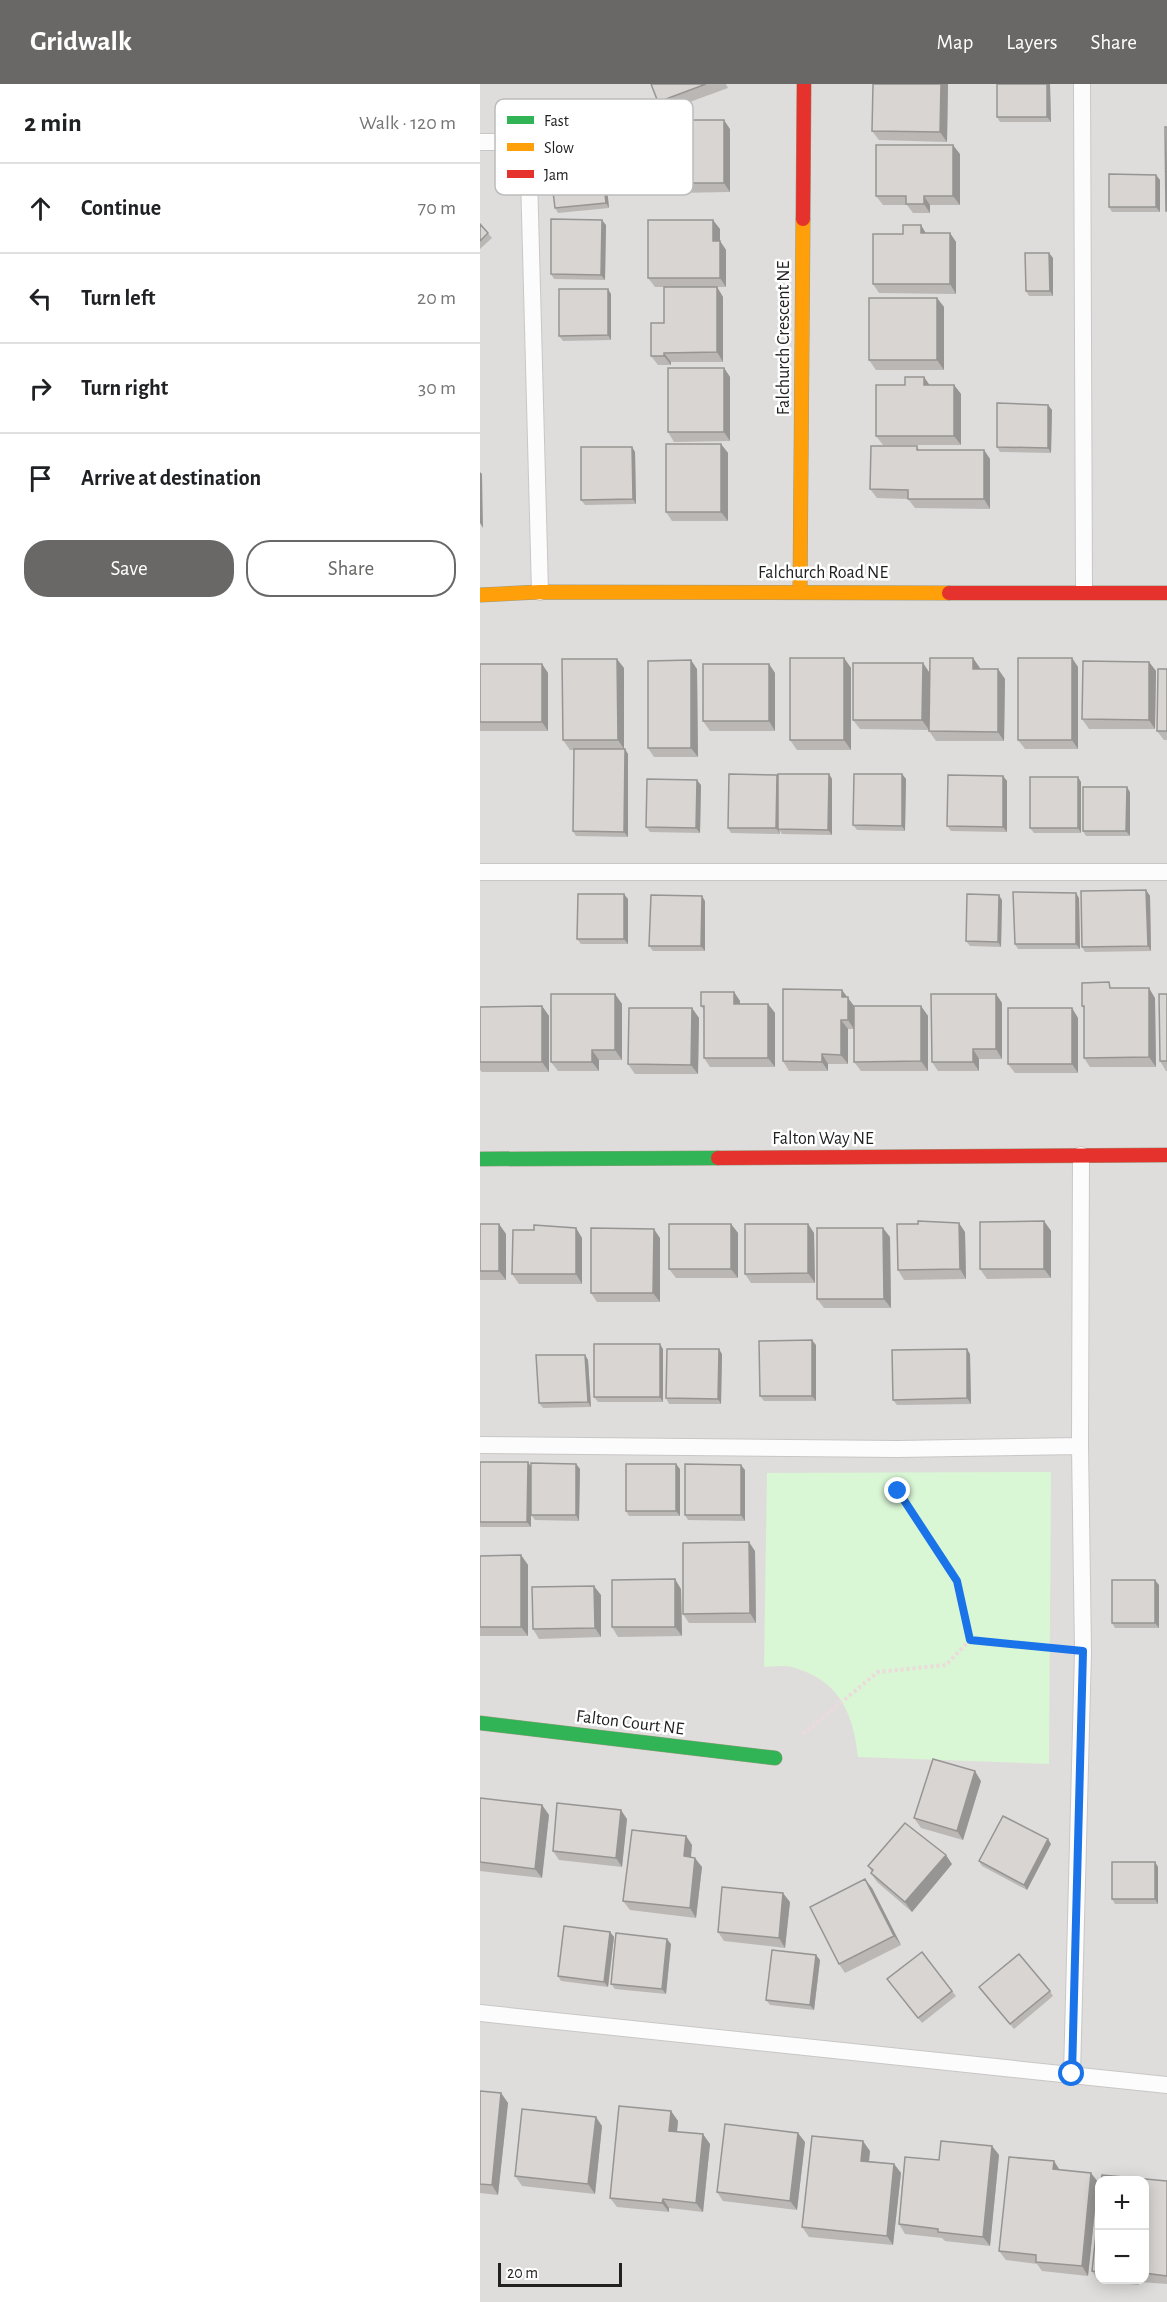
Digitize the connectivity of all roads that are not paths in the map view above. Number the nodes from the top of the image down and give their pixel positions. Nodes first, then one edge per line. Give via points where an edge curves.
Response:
1 (804, 84) edge
2 (1083, 84) edge
3 (530, 195) edge
4 (800, 591) junction
5 (1084, 591) junction
6 (540, 592) junction
7 (1167, 593) edge
8 (480, 595) edge
9 (480, 872) edge
10 (1167, 872) edge
11 (1081, 1155) junction
12 (1167, 1155) edge
13 (480, 1159) edge
14 (480, 1446) edge
15 (1080, 1446) junction
16 (480, 1724) edge
17 (776, 1758) road end
18 (480, 2013) edge
19 (1072, 2074) junction
20 (1167, 2085) edge

1 - 4 street, Falchurch Crescent NE
2 - 5 lane
3 - 6 lane
4 - 5 street, Falchurch Road NE
4 - 6 street, Falchurch Road NE
5 - 7 street, Falchurch Road NE
6 - 8 street, Falchurch Road NE
9 - 10 lane
11 - 12 street, Falton Way NE
11 - 13 street, Falton Way NE
11 - 15 lane
14 - 15 lane
15 - 19 lane via 1083,1651
16 - 17 street, Falton Court NE
18 - 19 lane
19 - 20 lane

